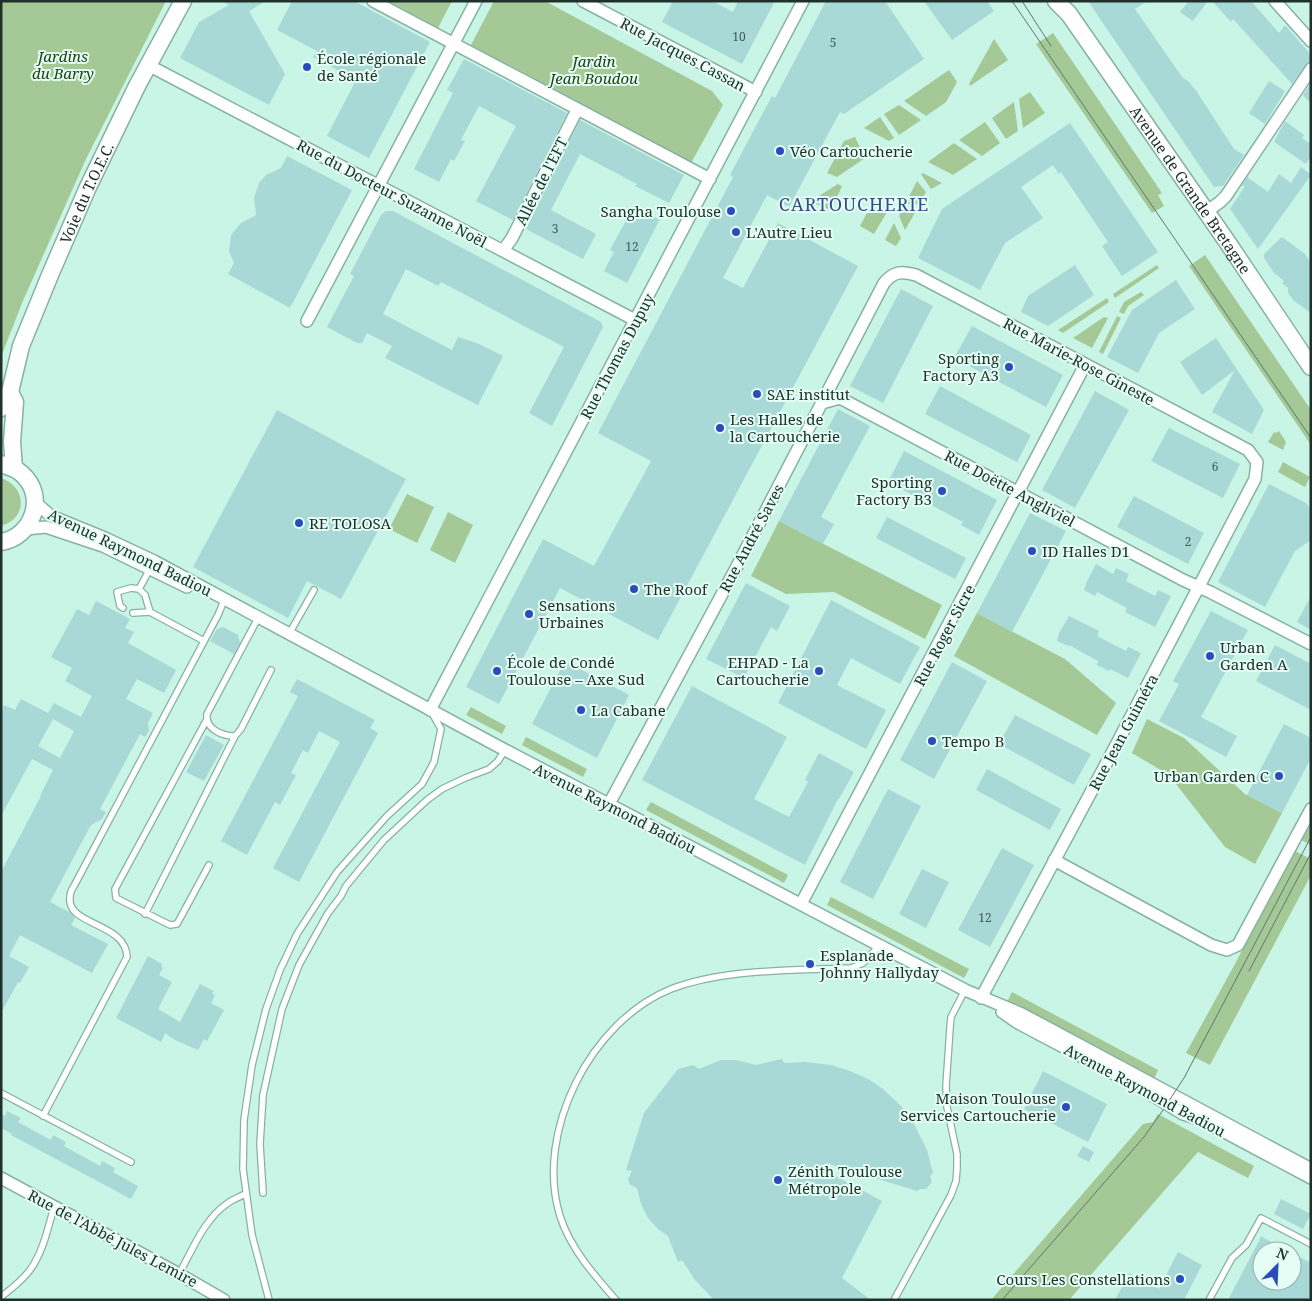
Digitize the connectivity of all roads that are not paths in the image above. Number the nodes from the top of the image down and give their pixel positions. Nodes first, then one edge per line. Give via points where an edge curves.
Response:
1 (183, 1) edge
2 (373, 1) edge
3 (476, 1) edge
4 (583, 1) edge
5 (803, 1) edge
6 (1056, 1) edge
7 (1275, 1) edge
8 (1066, 8) edge
9 (1311, 41) edge
10 (453, 45) junction
11 (148, 65) junction
12 (1311, 69) edge
13 (756, 92) junction
14 (577, 110) junction
15 (710, 179) junction
16 (378, 185) junction
17 (1206, 212) junction
18 (503, 251) junction
19 (895, 273) joint
20 (635, 320) junction
21 (307, 321) dead end
22 (1085, 365) junction
23 (1311, 367) edge
24 (10, 392) junction
25 (822, 403) junction
26 (1, 408) edge
27 (1257, 462) joint
28 (8, 466) edge
29 (1018, 492) junction
30 (36, 503) junction
31 (26, 529) junction
32 (1, 542) edge
33 (152, 564) junction
34 (1198, 586) junction
35 (139, 589) junction
36 (314, 590) dead end
37 (224, 602) junction
38 (123, 608) dead end
39 (150, 612) junction
40 (133, 613) dead end
41 (254, 616) junction
42 (289, 635) junction
43 (204, 641) junction
44 (1311, 644) edge
45 (270, 670) dead end
46 (430, 710) junction
47 (206, 721) junction
48 (235, 736) junction
49 (505, 750) junction
50 (609, 804) junction
51 (1311, 809) edge
52 (1054, 860) junction
53 (209, 864) dead end
54 (801, 904) junction
55 (145, 914) junction
56 (879, 946) junction
57 (965, 990) junction
58 (981, 998) junction
59 (1, 1093) edge
60 (43, 1116) junction
61 (131, 1162) dead end
62 (1311, 1169) edge
63 (1, 1178) edge
64 (1311, 1178) edge
65 (263, 1193) dead end
66 (245, 1194) junction
67 (54, 1207) junction
68 (1311, 1244) edge
69 (180, 1274) junction
70 (1, 1297) edge
71 (224, 1300) edge
72 (269, 1300) edge
73 (616, 1300) edge
74 (894, 1300) edge
75 (1209, 1300) edge

1 - 11 street, Voie du T.O.E.C.
2 - 10 street
3 - 10 street
4 - 13 street, Rue Jacques Cassan
5 - 13 street, Rue Thomas Dupuy
6 - 8 street, Avenue de Grande Bretagne
7 - 9 street
8 - 17 street, Avenue de Grande Bretagne
10 - 14 street
10 - 16 street
11 - 16 street, Rue du Docteur Suzanne Noël
11 - 24 street, Voie du T.O.E.C. via 88,187 50,275 22,346
12 - 17 street via 1226,196
13 - 15 street, Rue Thomas Dupuy
14 - 15 street
14 - 18 street, Allée de l'EFT
15 - 20 street, Rue Thomas Dupuy
16 - 18 street, Rue du Docteur Suzanne Noël
16 - 21 street
17 - 23 street, Avenue de Grande Bretagne
18 - 20 street, Rue du Docteur Suzanne Noël
19 - 22 street, Rue Marie-Rose Gineste via 916,275
19 - 25 street, Rue André Saves via 884,283
20 - 46 street, Rue Thomas Dupuy
22 - 27 street, Rue Marie-Rose Gineste via 1248,450
22 - 29 street, Rue Roger Sicre
24 - 26 street, Voie du T.O.E.C.
24 - 28 street, Voie du T.O.E.C. via 15,402
25 - 29 street, Rue Doëtte Angliviel via 840,398
25 - 50 street, Rue André Saves
27 - 34 street, Rue Jean Guiméra via 1255,479
28 - 30 street via 23,474 30,483
29 - 34 street, Rue Doëtte Angliviel
29 - 54 street, Rue Roger Sicre
30 - 31 street
30 - 33 street, Avenue Raymond Badiou via 51,516 105,538
31 - 32 street via 18,536
31 - 33 street, Avenue Raymond Badiou via 46,527
33 - 35 lane
33 - 37 street, Avenue Raymond Badiou
34 - 44 street, Rue Doëtte Angliviel
34 - 52 street, Rue Jean Guiméra
35 - 38 lane via 117,592
35 - 39 lane via 145,595
36 - 42 lane
37 - 41 street, Avenue Raymond Badiou
37 - 43 lane
39 - 40 lane
39 - 43 lane
41 - 42 street, Avenue Raymond Badiou
41 - 47 lane
42 - 46 street, Avenue Raymond Badiou
43 - 60 lane via 74,886 70,906 78,915 118,936 124,942 127,957
45 - 48 lane
46 - 49 street, Avenue Raymond Badiou
46 - 66 lane via 441,729 434,762 422,784 380,822 337,872 297,934 280,970 252,1065 244,1120
47 - 48 lane via 210,727 227,736
47 - 55 lane via 115,889 116,898
48 - 55 lane
49 - 50 street, Avenue Raymond Badiou
49 - 65 lane via 489,769 442,789 427,800 384,840 346,886 298,965 282,1008 263,1095 260,1144
50 - 54 street, Avenue Raymond Badiou
51 - 52 street via 1238,945 1228,950 1210,945
52 - 58 street, Rue Jean Guiméra
53 - 55 lane via 177,924 170,925
54 - 56 street, Avenue Raymond Badiou
56 - 57 street, Avenue Raymond Badiou
56 - 73 lane via 863,963 851,968 733,974 671,989 620,1022 593,1053 578,1079 562,1119 556,1144 554,1178 563,1225 574,1246
57 - 58 street, Avenue Raymond Badiou
57 - 74 lane via 951,1017 946,1086 957,1154 956,1181
58 - 62 street, Avenue Raymond Badiou via 1022,1014
58 - 64 street, Avenue Raymond Badiou via 1018,1023 1183,1114 1202,1120
59 - 60 lane
60 - 61 lane
63 - 67 street, Rue de l'Abbé Jules Lemire
66 - 69 lane via 216,1212
66 - 72 lane
67 - 69 street, Rue de l'Abbé Jules Lemire
67 - 70 lane via 31,1269
68 - 75 lane via 1261,1218 1246,1245 1232,1258
69 - 71 street, Rue de l'Abbé Jules Lemire

